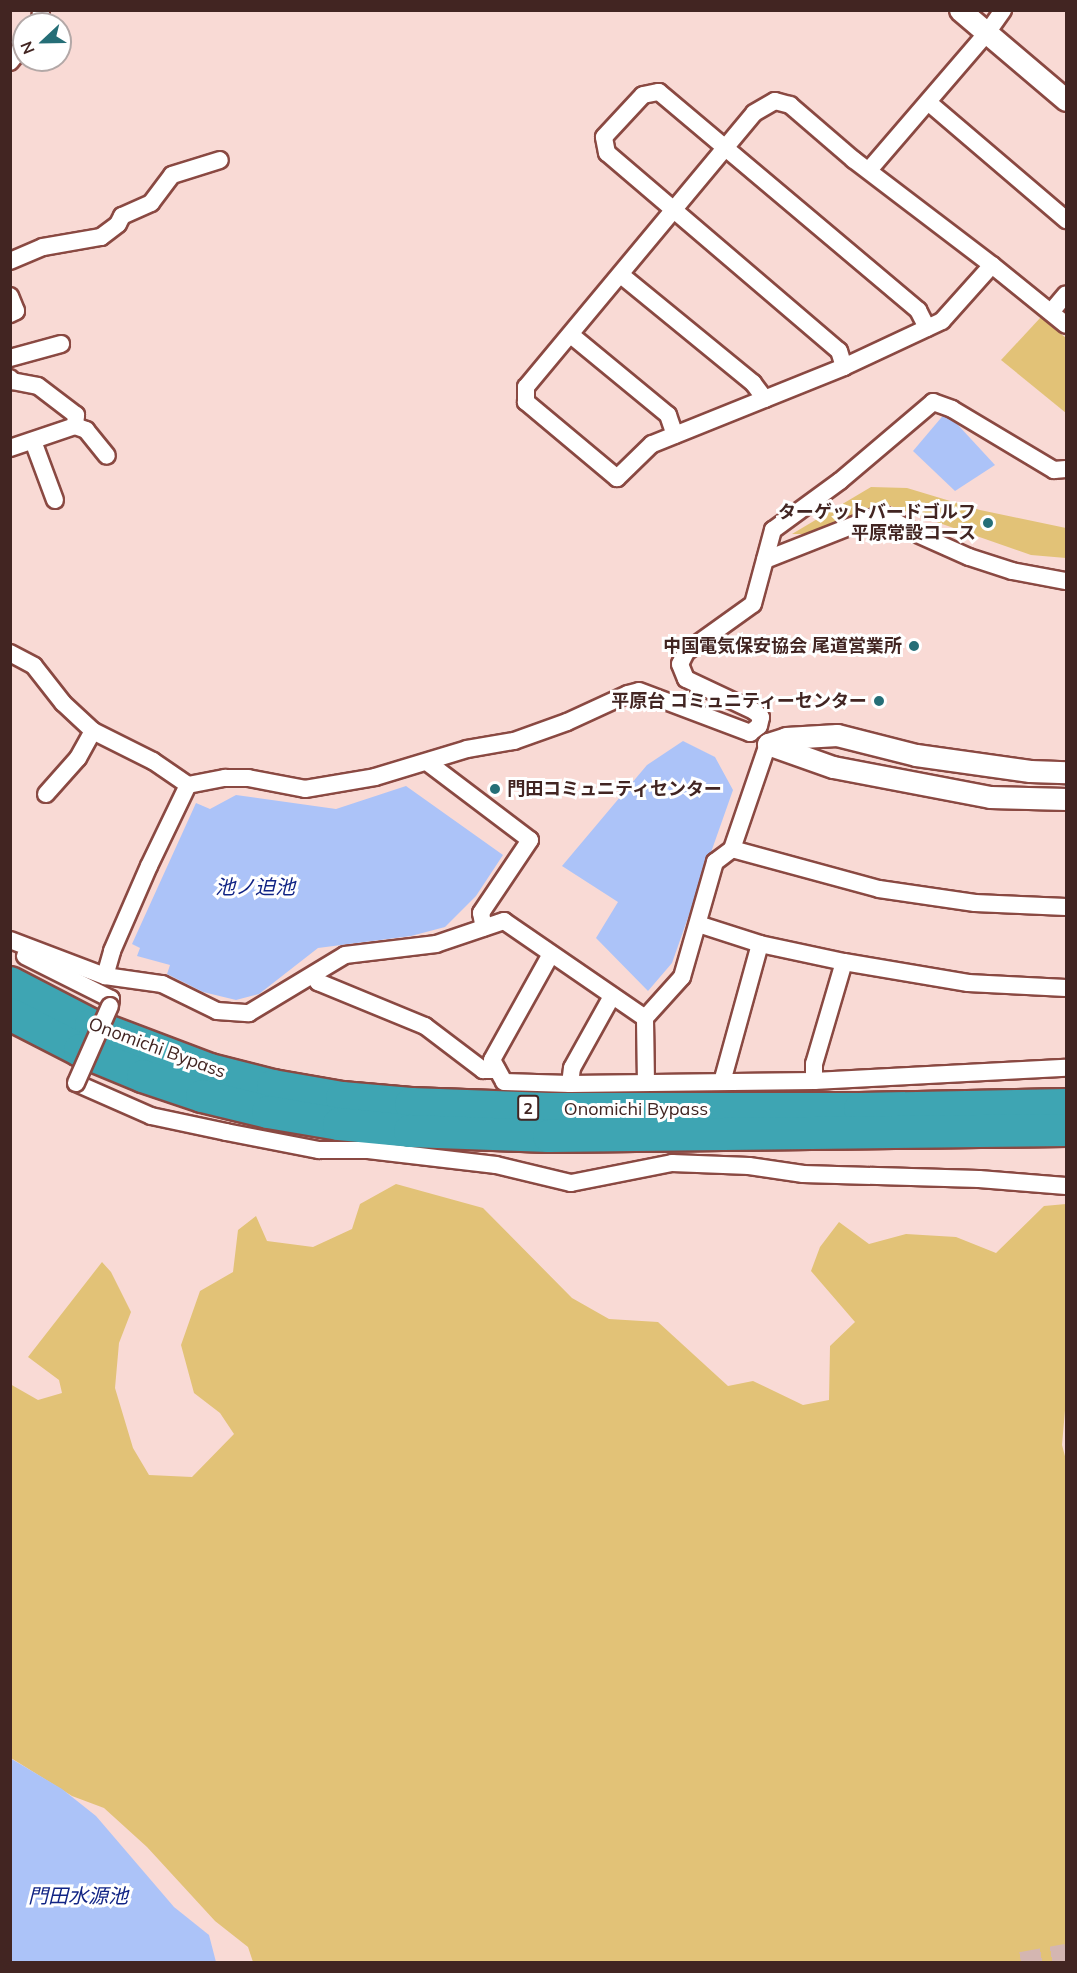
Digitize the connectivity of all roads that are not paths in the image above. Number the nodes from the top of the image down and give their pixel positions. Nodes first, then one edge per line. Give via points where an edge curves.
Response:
1 (960, 10) edge
2 (1003, 10) edge
3 (987, 33) junction
4 (1066, 100) edge
5 (928, 102) junction
6 (726, 147) junction
7 (220, 160) dead end
8 (869, 170) junction
9 (674, 210) junction
10 (1066, 220) edge
11 (10, 261) edge
12 (992, 265) junction
13 (621, 274) junction
14 (1066, 294) edge
15 (10, 296) edge
16 (1051, 312) junction
17 (10, 314) edge
18 (1066, 325) edge
19 (927, 328) junction
20 (571, 335) junction
21 (62, 344) dead end
22 (10, 358) edge
23 (844, 367) junction
24 (10, 378) edge
25 (765, 399) junction
26 (75, 426) junction
27 (675, 435) junction
28 (33, 441) junction
29 (10, 448) edge
30 (107, 456) dead end
31 (1066, 469) edge
32 (55, 500) dead end
33 (765, 560) junction
34 (1066, 581) edge
35 (10, 653) edge
36 (93, 731) junction
37 (837, 735) junction
38 (768, 744) junction
39 (427, 762) junction
40 (833, 767) junction
41 (1066, 772) edge
42 (188, 785) junction
43 (46, 794) dead end
44 (1066, 799) edge
45 (732, 849) junction
46 (1066, 907) edge
47 (698, 924) junction
48 (484, 928) junction
49 (10, 940) edge
50 (760, 944) junction
51 (10, 949) edge
52 (551, 954) junction
53 (844, 962) junction
54 (313, 975) junction
55 (105, 976) junction
56 (10, 984) edge
57 (1066, 988) edge
58 (612, 996) junction
59 (10, 1014) edge
60 (645, 1017) junction
61 (1066, 1068) edge
62 (497, 1070) junction
63 (814, 1081) junction
64 (722, 1082) junction
65 (646, 1083) junction
66 (570, 1084) junction
67 (1066, 1088) edge
68 (1066, 1105) edge
69 (764, 1110) junction
70 (1066, 1130) edge
71 (966, 1131) junction
72 (1066, 1139) edge
73 (1066, 1186) edge

1 - 3 street
2 - 3 street
3 - 4 street
3 - 5 street
5 - 8 street
5 - 10 street
6 - 8 street via 754,113 775,101 790,105
6 - 9 street
6 - 9 street via 659,92 643,95 604,137 607,153
6 - 19 street via 918,310
7 - 11 street via 172,175 151,203 122,216 101,237 43,248
8 - 12 street
9 - 13 street
9 - 23 street via 839,351
12 - 16 street
12 - 19 street via 942,321
13 - 20 street
13 - 25 street via 753,383
14 - 16 street
15 - 17 street via 16,311
16 - 18 street
19 - 23 street
20 - 27 street via 668,415
20 - 27 street via 526,387 526,402 617,478 652,444
21 - 22 street
23 - 25 street
24 - 26 street via 38,386 75,415
25 - 27 street
26 - 28 street
26 - 30 street via 86,430
28 - 29 street
28 - 32 street
31 - 33 street via 1054,470 952,409 933,402 840,481 773,530
33 - 34 street via 882,514 969,558
33 - 39 street via 753,604 686,652 680,664 686,679 761,717 759,726 750,733 639,691 514,741 467,749
35 - 36 street via 34,666
36 - 42 street via 153,760
36 - 43 street via 78,758
37 - 38 street via 786,738
37 - 40 street
37 - 41 street via 916,755 1030,771
38 - 40 street
38 - 45 street
39 - 42 street via 375,777 305,789 248,778
39 - 48 street via 530,840 481,913
40 - 44 street via 990,797
42 - 55 street via 126,919
45 - 46 street via 879,889 975,903
45 - 47 street via 715,862
47 - 50 street
47 - 60 street via 682,977
48 - 52 street via 504,921
48 - 54 street via 436,944 345,955
49 - 55 street
50 - 53 street
50 - 64 street
51 - 73 street, bridge via 111,999 76,1083 151,1116 319,1150 368,1150 496,1165 571,1184 672,1163 749,1166 803,1174 979,1179
52 - 58 street
52 - 62 street via 492,1060
53 - 57 street via 968,983
53 - 63 street via 814,1065
54 - 55 street via 249,1013 217,1011 162,984
54 - 62 street via 318,982 425,1026 483,1070
56 - 69 highway, Onomichi Bypass / 2 via 91,1026 188,1063 273,1086 342,1098 538,1109
58 - 60 street
58 - 66 street via 572,1068
59 - 71 highway, Onomichi Bypass / 2 via 80,1050 192,1092 268,1112 339,1124 549,1136
60 - 65 street
61 - 63 street
62 - 66 street via 504,1082
63 - 64 street
64 - 65 street
65 - 66 street
67 - 69 highway
68 - 69 highway, Onomichi Bypass / 2
70 - 71 highway, Onomichi Bypass / 2
71 - 72 highway

